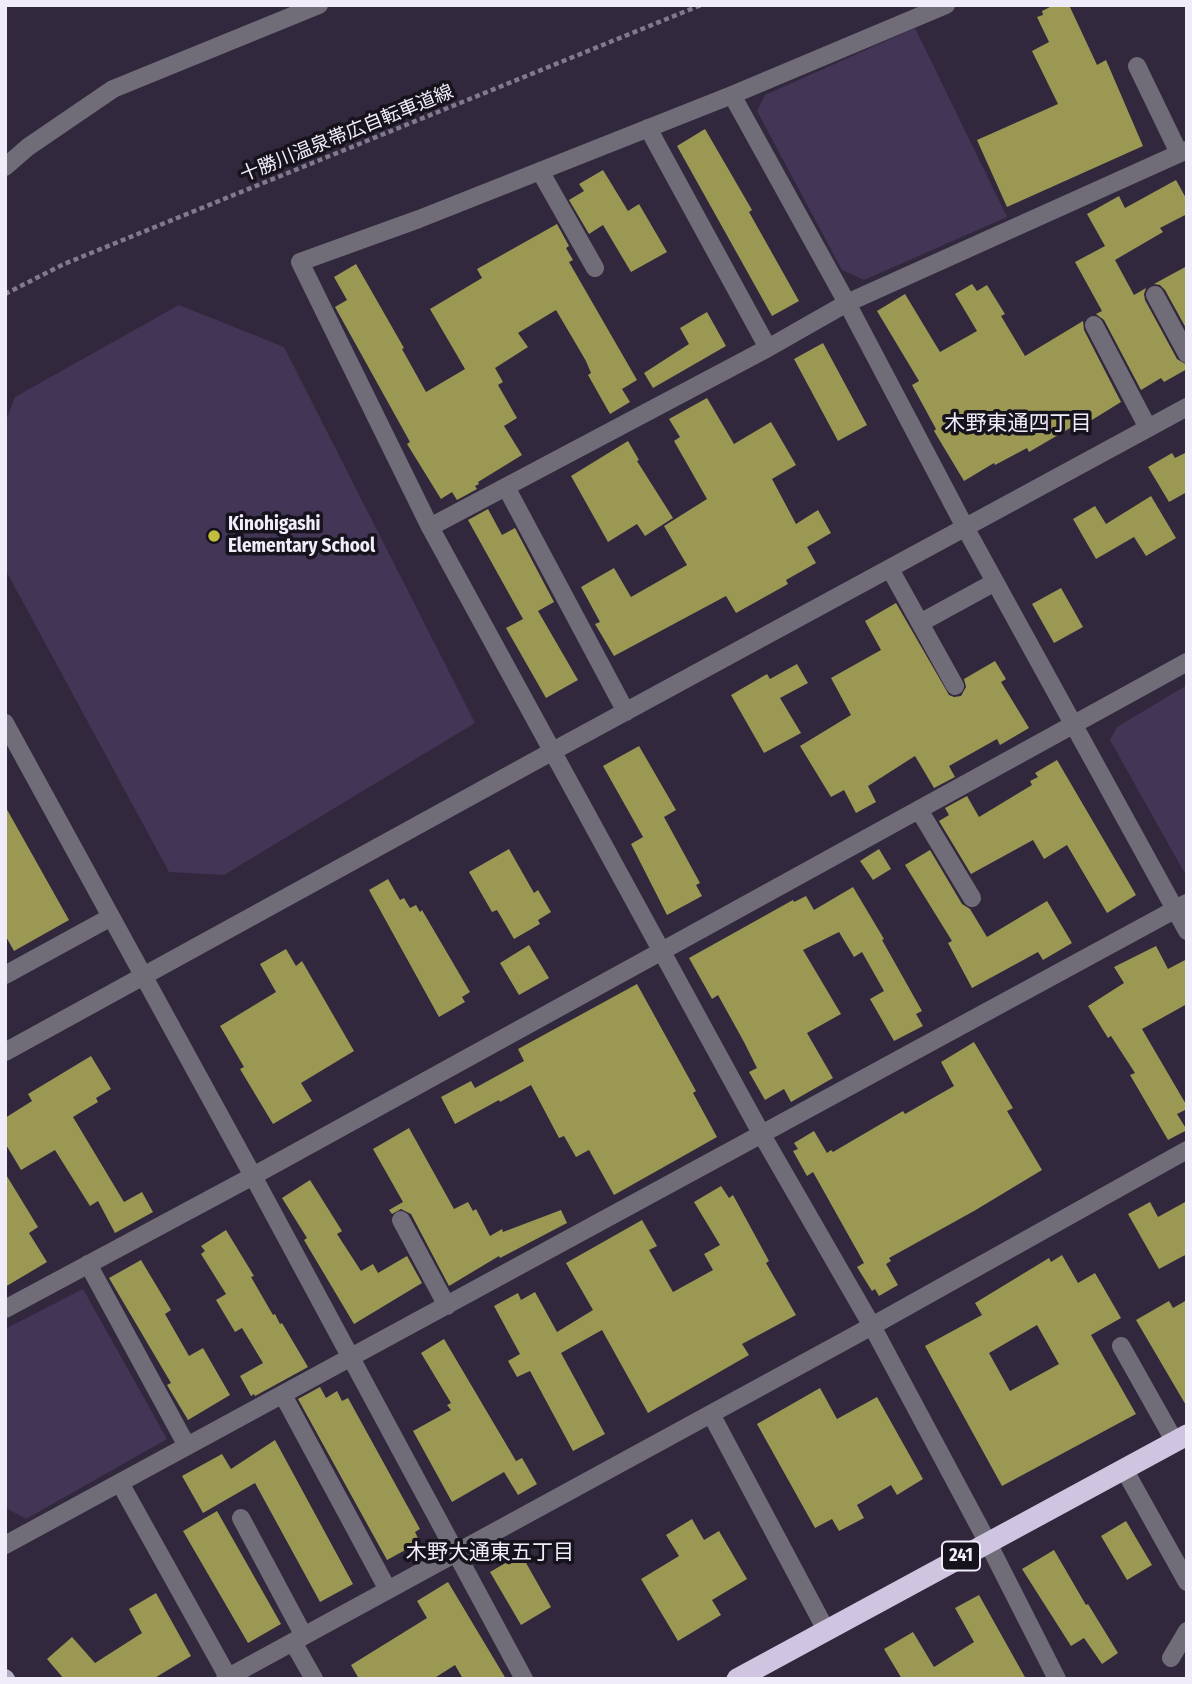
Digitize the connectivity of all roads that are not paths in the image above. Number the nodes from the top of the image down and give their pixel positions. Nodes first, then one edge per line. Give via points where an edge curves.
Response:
1 (319, 5) edge
2 (946, 5) edge
3 (1137, 66) dead end
4 (732, 95) junction
5 (648, 128) junction
6 (28, 147) junction
7 (1183, 152) edge
8 (5, 162) edge
9 (5, 167) edge
10 (540, 171) junction
11 (595, 268) dead end
12 (1155, 295) dead end
13 (847, 303) junction
14 (1094, 325) dead end
15 (768, 348) junction
16 (1187, 354) edge
17 (1187, 407) edge
18 (1148, 428) junction
19 (506, 487) junction
20 (430, 527) junction
21 (965, 529) junction
22 (890, 569) junction
23 (995, 582) junction
24 (920, 623) junction
25 (1187, 662) edge
26 (955, 686) dead end
27 (626, 712) junction
28 (5, 723) edge
29 (1075, 725) junction
30 (553, 751) junction
31 (919, 810) junction
32 (972, 898) dead end
33 (1181, 906) edge
34 (111, 917) junction
35 (1187, 931) edge
36 (662, 950) junction
37 (5, 975) edge
38 (143, 976) junction
39 (5, 1052) edge
40 (762, 1135) junction
41 (1187, 1150) edge
42 (253, 1175) junction
43 (401, 1220) dead end
44 (88, 1264) junction
45 (447, 1306) junction
46 (5, 1309) edge
47 (872, 1326) junction
48 (1121, 1346) dead end
49 (352, 1357) junction
50 (283, 1395) junction
51 (711, 1414) junction
52 (1181, 1438) edge
53 (187, 1446) junction
54 (1124, 1469) junction
55 (120, 1483) junction
56 (241, 1518) dead end
57 (987, 1541) junction
58 (6, 1543) edge
59 (456, 1552) junction
60 (1187, 1581) edge
61 (388, 1590) junction
62 (826, 1630) junction
63 (1187, 1631) edge
64 (298, 1639) junction
65 (1171, 1658) dead end
66 (227, 1678) edge
67 (314, 1679) edge
68 (524, 1679) edge
69 (737, 1679) edge
70 (1057, 1679) edge

1 - 6 street via 113,89
2 - 4 street
3 - 7 street
4 - 5 street
4 - 13 street
5 - 10 street
5 - 15 street
6 - 8 street
6 - 9 street
7 - 13 street
10 - 11 street
10 - 20 street via 300,262
12 - 16 street
13 - 15 street
13 - 21 street
14 - 18 street
15 - 19 street
17 - 18 street
18 - 21 street
19 - 20 street
19 - 27 street
20 - 30 street
21 - 22 street
21 - 23 street
22 - 24 street
22 - 27 street
23 - 24 street
23 - 29 street
24 - 26 street
25 - 29 street
27 - 30 street
28 - 34 street
29 - 31 street
29 - 33 street
30 - 36 street
30 - 38 street
31 - 32 street
31 - 36 street
33 - 35 street
33 - 40 street
34 - 37 street
34 - 38 street
36 - 40 street
36 - 42 street
38 - 39 street
38 - 42 street
40 - 45 street
40 - 47 street
41 - 47 street
42 - 44 street
42 - 49 street
43 - 45 street
44 - 46 street
44 - 53 street
45 - 49 street
47 - 51 street
47 - 57 street
48 - 52 street
49 - 50 street
49 - 59 street
50 - 53 street
50 - 61 street
51 - 59 street
51 - 62 street
52 - 54 highway, 241
53 - 55 street
54 - 57 highway, 241
54 - 60 street
55 - 58 street
55 - 66 street
56 - 64 street
57 - 62 highway, 241
57 - 70 street
59 - 61 street
59 - 68 street
61 - 64 street
62 - 69 highway, 241
63 - 65 street
64 - 66 street
64 - 67 street

